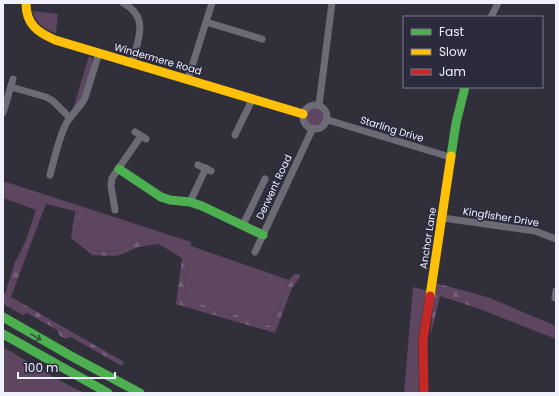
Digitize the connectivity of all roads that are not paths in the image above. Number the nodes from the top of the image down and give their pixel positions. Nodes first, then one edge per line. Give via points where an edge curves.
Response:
1 (26, 3) edge
2 (123, 3) edge
3 (212, 3) edge
4 (332, 3) edge
5 (498, 3) edge
6 (492, 16) edge
7 (206, 22) junction
8 (262, 39) dead end
9 (99, 53) junction
10 (132, 63) junction
11 (13, 79) dead end
12 (188, 79) junction
13 (11, 87) junction
14 (465, 88) edge
15 (253, 98) junction
16 (319, 105) junction
17 (3, 113) edge
18 (303, 114) junction
19 (70, 118) junction
20 (328, 120) junction
21 (312, 130) junction
22 (235, 135) dead end
23 (141, 136) dead end
24 (450, 158) junction
25 (198, 165) dead end
26 (119, 169) junction
27 (50, 175) dead end
28 (265, 179) dead end
29 (190, 202) junction
30 (116, 210) dead end
31 (443, 218) junction
32 (243, 225) junction
33 (263, 235) junction
34 (556, 239) edge
35 (255, 252) dead end
36 (3, 317) edge
37 (3, 334) edge
38 (108, 393) edge
39 (140, 393) edge
40 (424, 393) edge

1 - 9 main road, Windermere Road via 27,16 34,28 56,40
2 - 10 street via 136,14 141,27
3 - 7 street
4 - 16 street
5 - 6 street
7 - 8 street
7 - 12 street
9 - 10 main road, Windermere Road
9 - 19 street via 83,103
10 - 12 main road, Windermere Road
11 - 13 street
12 - 15 main road, Windermere Road
13 - 17 street
13 - 19 street via 50,99
14 - 24 main road, Anchor Lane
15 - 18 main road, Windermere Road
15 - 22 street
16 - 18 street via 308,107
16 - 20 street via 325,110
18 - 21 street via 303,122
19 - 27 street via 49,164
20 - 21 street via 323,127
20 - 24 street, Starling Drive
21 - 33 street, Derwent Road
23 - 26 street
24 - 31 main road, Anchor Lane
25 - 29 street via 208,170
26 - 29 main road via 161,197
26 - 30 street via 111,182 111,201
28 - 32 street via 255,207
29 - 32 main road
31 - 34 street, Kingfisher Drive via 535,231
31 - 40 main road, Anchor Lane via 424,329
32 - 33 main road
33 - 35 street, Derwent Road
36 -> 39 main road
37 - 38 main road

